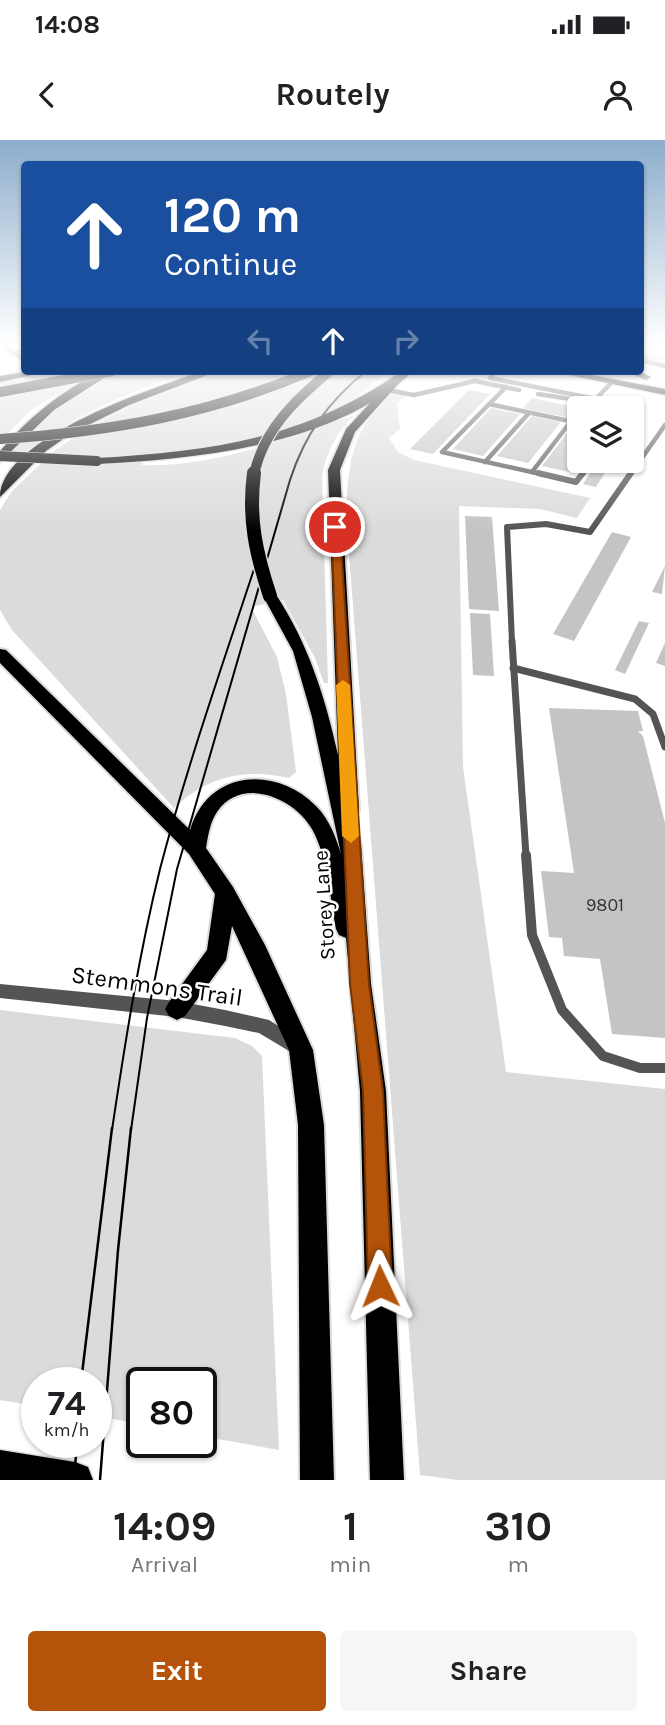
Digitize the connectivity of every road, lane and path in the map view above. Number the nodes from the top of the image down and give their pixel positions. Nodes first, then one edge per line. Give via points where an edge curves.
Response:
1 (50, 407) edge
2 (121, 407) edge
3 (217, 407) edge
4 (292, 407) edge
5 (356, 407) edge
6 (371, 407) edge
7 (487, 407) edge
8 (502, 407) edge
9 (529, 412) junction
10 (567, 420) edge
11 (665, 425) edge
12 (567, 426) edge
13 (0, 439) edge
14 (0, 457) edge
15 (485, 462) junction
16 (532, 472) junction
17 (583, 473) edge
18 (0, 493) edge
19 (0, 654) edge
20 (513, 668) junction
21 (665, 747) edge
22 (351, 846) junction
23 (196, 849) junction
24 (226, 893) junction
25 (360, 984) junction
26 (0, 991) edge
27 (177, 1009) junction
28 (301, 1050) junction
29 (665, 1068) edge
30 (0, 1468) edge
31 (75, 1480) edge
32 (317, 1480) edge
33 (387, 1480) edge

1 - 14 highway
2 - 18 highway via 44,445
3 - 13 main road, bridge via 177,418 62,436
4 - 22 highway, Storey Lane, bridge via 272,430 257,461 249,530 270,596 300,651 321,717
5 - 14 main road, bridge via 301,431 232,448 162,458
6 - 22 highway via 350,430 337,453 334,470
7 - 15 lane via 442,452
8 - 9 lane
9 - 10 lane
9 - 15 lane
11 - 20 lane via 590,533 547,524 507,527
12 - 16 lane
15 - 16 lane
16 - 17 lane via 576,482
19 - 23 highway
20 - 21 lane via 642,701 655,714
20 - 29 lane via 533,935 562,1010 603,1056 640,1068
22 - 25 highway, Storey Lane
23 - 24 highway
23 - 25 highway via 207,811 221,795 236,789 288,793 309,808 326,842
24 - 27 highway via 218,953
24 - 28 highway
25 - 33 highway, Storey Lane via 373,1091
26 - 27 street, Stemmons Trail
27 - 28 street, Stemmons Trail via 263,1026
28 - 32 highway via 311,1125
30 - 31 highway

